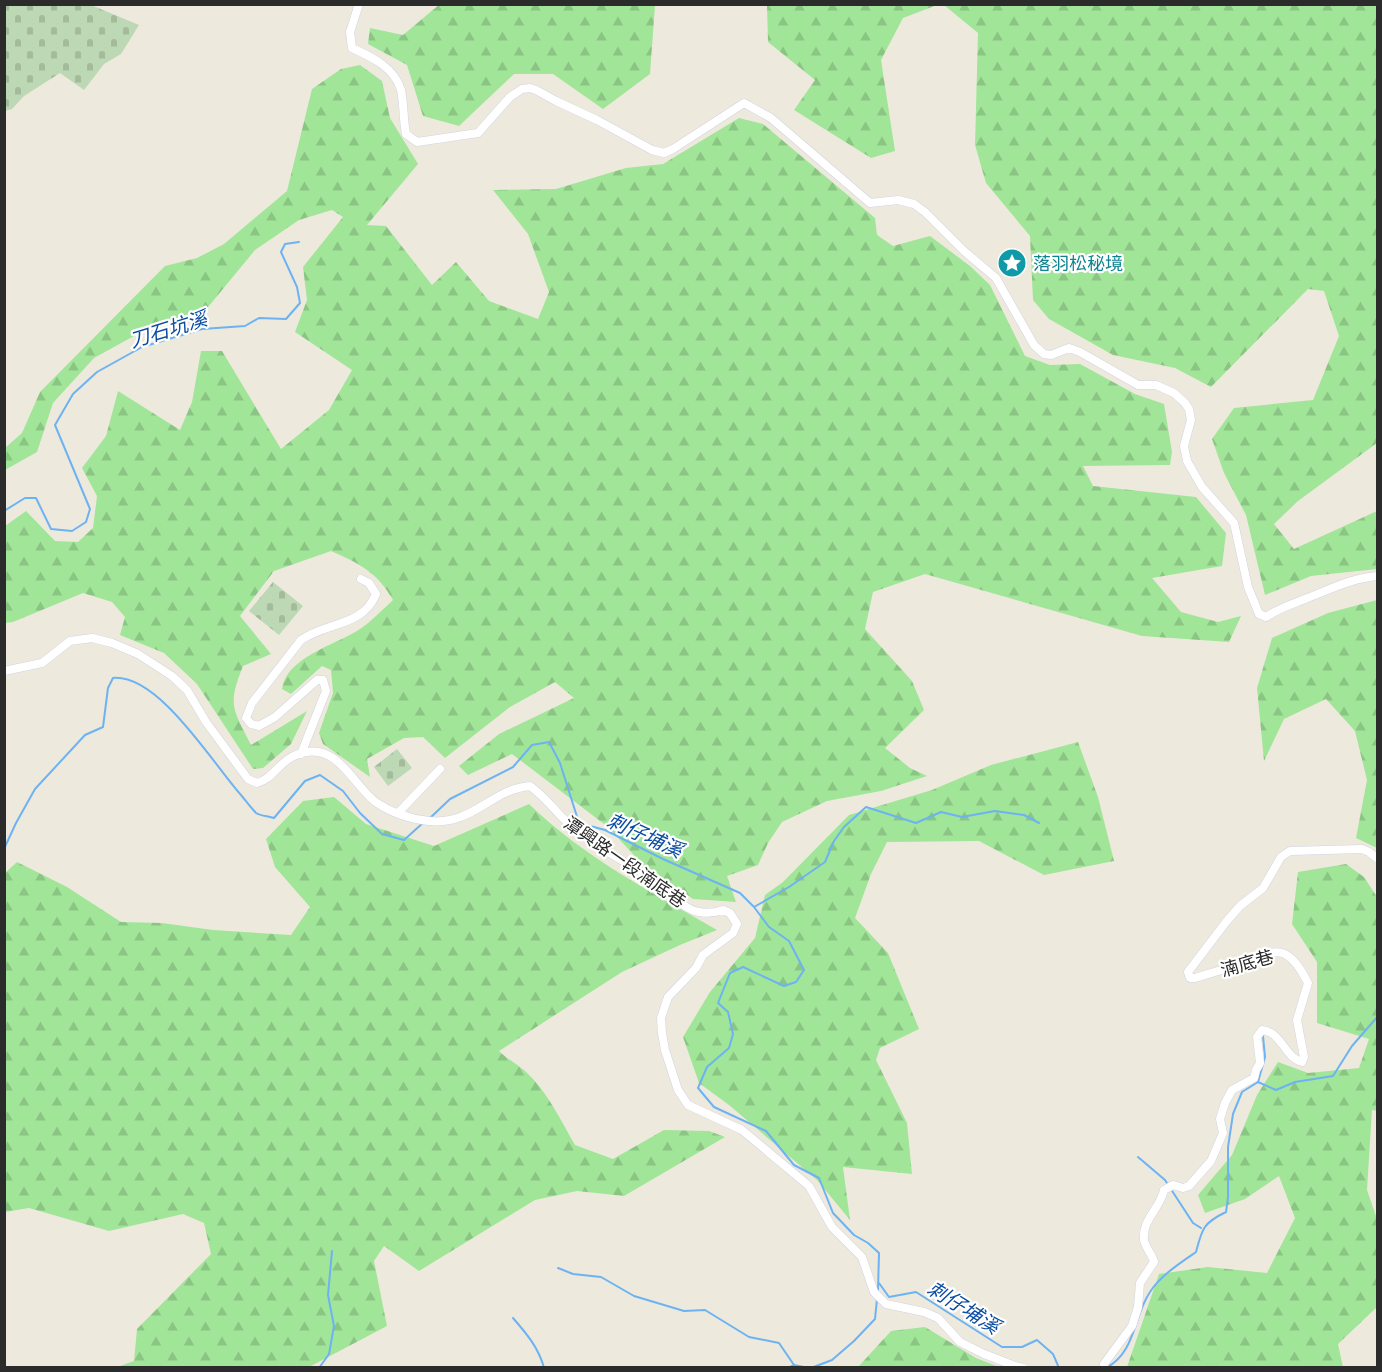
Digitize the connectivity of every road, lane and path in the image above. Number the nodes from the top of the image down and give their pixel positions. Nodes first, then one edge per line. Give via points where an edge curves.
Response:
1 (359, 4) edge
2 (1377, 576) edge
3 (361, 579) dead end
4 (4, 671) edge
5 (301, 754) junction
6 (440, 769) dead end
7 (398, 813) junction
8 (1377, 859) edge
9 (1023, 1368) edge
10 (1104, 1368) edge

1 - 2 street via 350,32 352,48 392,72 401,91 406,134 417,142 478,133 510,97 530,88 664,153 744,104 758,110 870,202 906,201 925,212 996,278 1034,345 1044,354 1069,348 1138,386 1156,385 1185,403 1191,420 1184,446 1187,461 1202,487 1234,523 1258,614 1266,617 1280,607 1336,585
3 - 5 street via 376,594 366,610 301,640 252,703 246,718 250,724 259,726 317,680 323,680 326,691
4 - 5 street via 42,663 70,641 92,638 111,643 138,654 187,690 248,779 264,781 278,765
5 - 7 street, 潭興路一段湳底巷 via 308,752 333,759 348,770 363,791
6 - 7 street
7 - 9 street, 潭興路一段湳底巷 via 448,821 465,817 517,787 530,786 576,830 659,884 687,908 730,913 737,924 733,933 703,955 668,998 661,1018 665,1050 678,1090 688,1105 742,1130 809,1186 832,1227 862,1257 874,1292 886,1304 938,1318 960,1342
8 - 10 street, 湳底巷 via 1362,849 1290,851 1281,857 1263,888 1240,906 1188,972 1190,978 1195,978 1274,951 1292,957 1308,983 1297,1020 1304,1058 1302,1062 1295,1060 1270,1031 1262,1030 1257,1037 1260,1063 1254,1078 1232,1090 1225,1103 1220,1119 1223,1133 1211,1161 1190,1186 1167,1188 1146,1221 1144,1241 1154,1262 1140,1283 1132,1326

